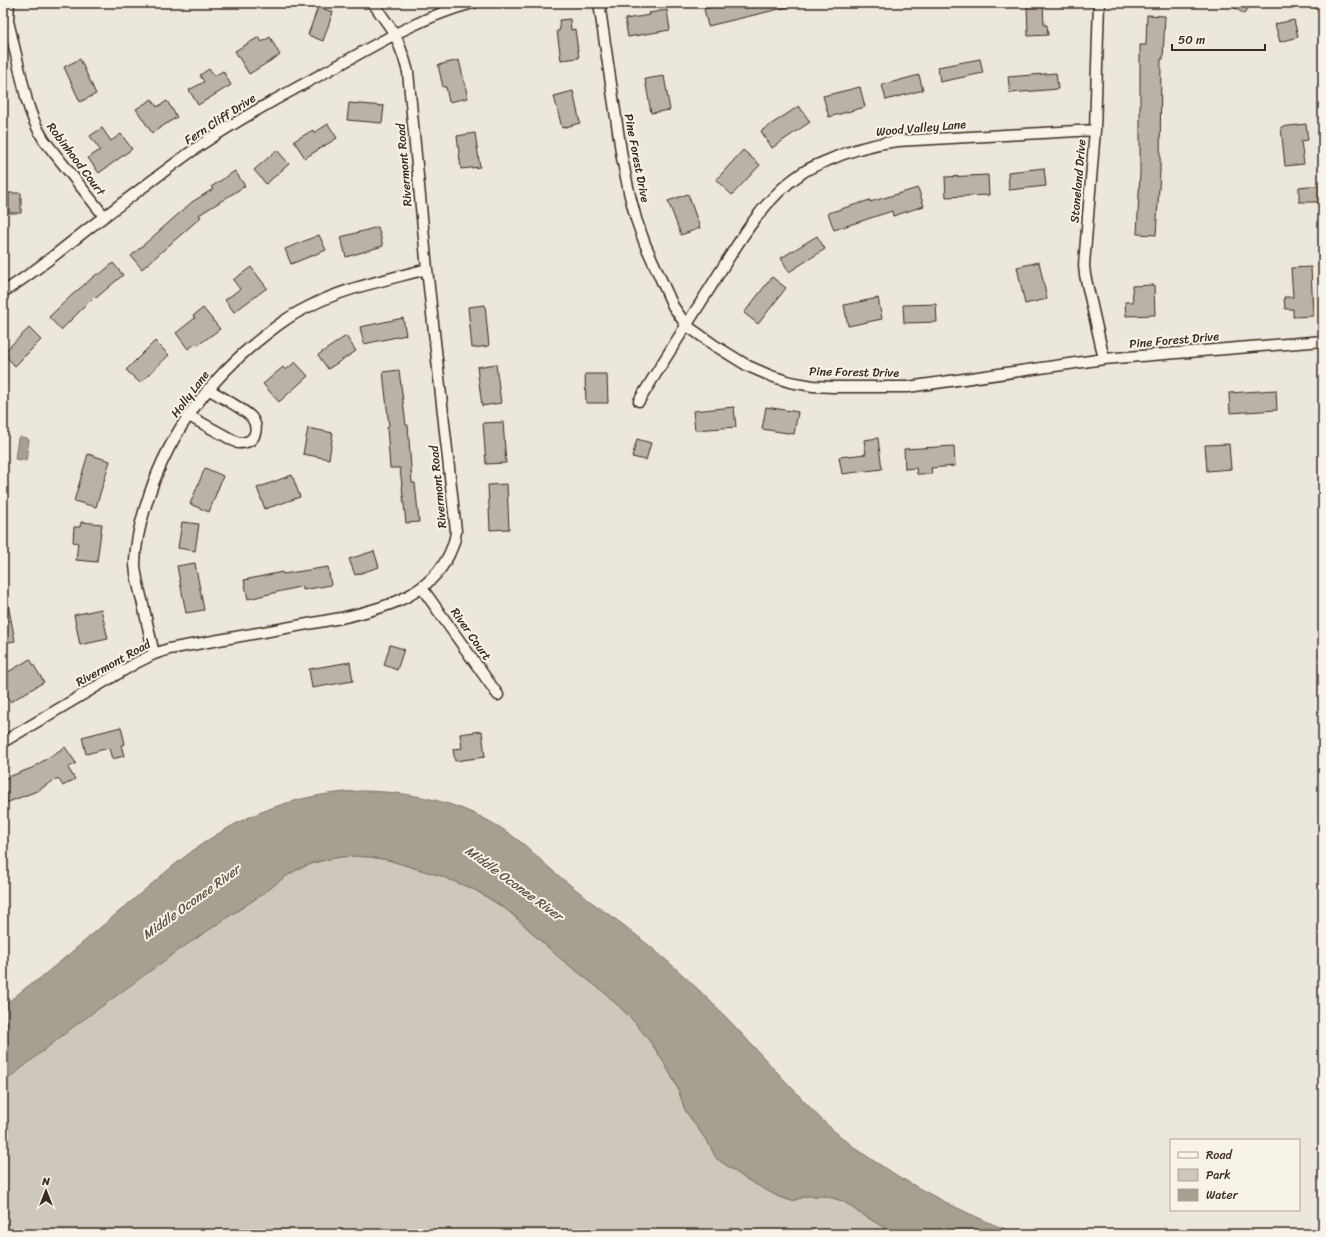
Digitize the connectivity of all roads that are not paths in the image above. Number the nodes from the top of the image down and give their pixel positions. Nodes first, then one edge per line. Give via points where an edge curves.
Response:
1 (9, 3) edge
2 (374, 3) edge
3 (473, 3) edge
4 (599, 3) edge
5 (1099, 3) edge
6 (1318, 3) edge
7 (1323, 8) edge
8 (3, 10) edge
9 (8, 21) junction
10 (395, 34) junction
11 (1096, 130) junction
12 (104, 216) junction
13 (426, 268) junction
14 (3, 292) edge
15 (686, 325) junction
16 (1323, 341) edge
17 (1104, 359) junction
18 (208, 389) junction
19 (639, 401) dead end
20 (189, 416) junction
21 (422, 588) junction
22 (154, 654) junction
23 (498, 695) dead end
24 (3, 742) edge

1 - 9 street, Robinhood Court
2 - 10 street, Rivermont Road
3 - 10 street, Fern Cliff Drive via 452,8
4 - 15 street, Pine Forest Drive via 622,158 634,212 666,292
5 - 11 street, Stoneland Drive
6 - 7 street
8 - 9 street, Robinhood Court
9 - 12 street, Robinhood Court via 30,114 36,127
10 - 12 street, Fern Cliff Drive via 236,123 201,145
10 - 13 street, Rivermont Road via 408,72
11 - 15 street, Wood Valley Lane via 890,142 857,149 818,165 790,182 746,230
11 - 17 street, Stoneland Drive via 1084,265
12 - 14 street, Fern Cliff Drive via 31,274
13 - 18 street, Holly Lane via 345,291 306,308 268,333
13 - 21 street, Rivermont Road via 456,531 455,542 449,556
15 - 17 street, Pine Forest Drive via 748,366 790,382 813,386 908,386
15 - 19 street, Wood Valley Lane
16 - 17 street, Pine Forest Drive
18 - 20 street, Holly Lane
18 - 20 street via 250,416 256,425 254,437 245,443 238,443
20 - 22 street, Holly Lane via 170,446 153,484 138,534 135,565
21 - 22 street, Rivermont Road via 389,605 368,612 169,649
21 - 23 street, River Court
22 - 24 street, Rivermont Road

